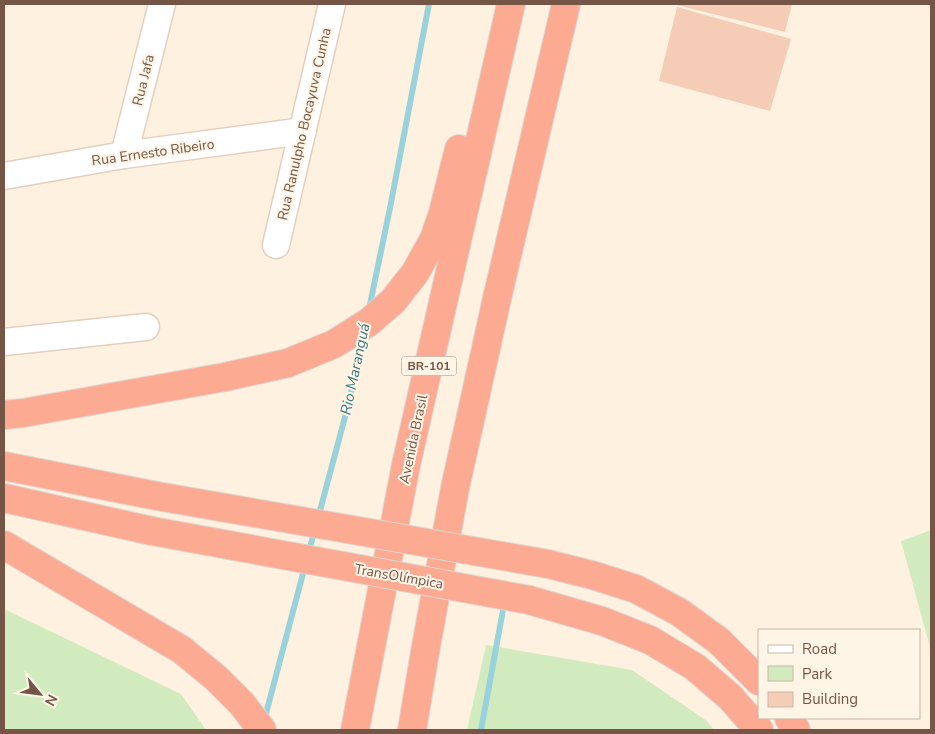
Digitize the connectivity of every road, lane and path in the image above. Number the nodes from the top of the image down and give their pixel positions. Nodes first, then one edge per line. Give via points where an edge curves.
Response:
1 (162, 4) edge
2 (332, 4) edge
3 (494, 4) edge
4 (511, 4) edge
5 (566, 4) edge
6 (303, 131) junction
7 (124, 155) junction
8 (4, 176) edge
9 (276, 245) dead end
10 (146, 327) dead end
11 (4, 342) edge
12 (4, 415) edge
13 (4, 466) edge
14 (4, 498) edge
15 (4, 545) edge
16 (425, 652) junction
17 (758, 680) edge
18 (789, 719) edge
19 (262, 730) edge
20 (356, 730) edge
21 (412, 730) edge
22 (425, 730) edge
23 (759, 730) edge
24 (796, 730) edge

1 - 7 street, Rua Jafa
2 - 6 street, Rua Ranulpho Bocayuva Cunha
3 - 12 highway via 434,239 415,273 393,301 369,322 334,344 288,364
4 - 20 highway, Avenida Brasil / BR-101 via 406,465
5 - 16 highway via 455,488
6 - 7 street, Rua Ernesto Ribeiro
6 - 9 street, Rua Ranulpho Bocayuva Cunha
7 - 8 street, Rua Ernesto Ribeiro
10 - 11 street
13 - 17 highway, bridge via 548,564 592,575 636,589 679,612 719,642
14 - 23 highway, TransOlímpica, bridge via 152,531 528,600 602,621 650,640 695,667 730,696
15 - 19 highway via 182,650 216,678
16 - 21 highway
16 - 22 highway via 432,687
18 - 24 highway

